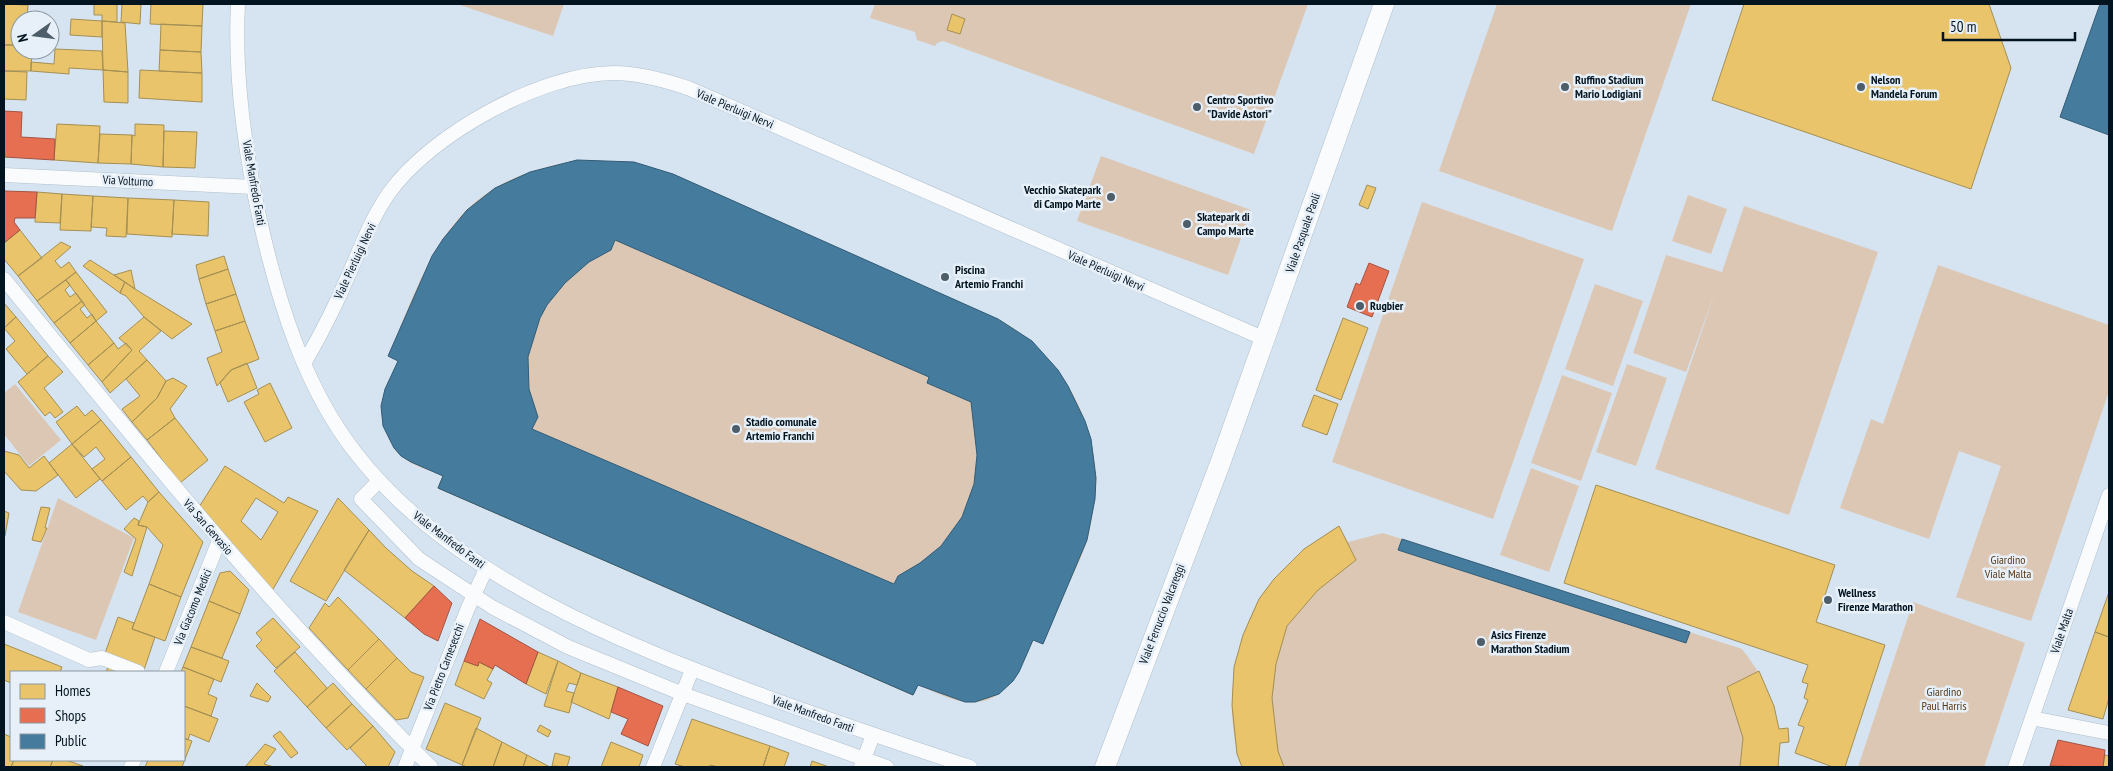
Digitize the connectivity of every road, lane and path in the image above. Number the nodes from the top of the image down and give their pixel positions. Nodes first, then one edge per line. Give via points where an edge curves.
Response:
1 (238, 4) edge
2 (1384, 4) edge
3 (4, 175) edge
4 (253, 187) junction
5 (4, 279) edge
6 (1265, 339) junction
7 (304, 362) junction
8 (1221, 461) joint
9 (380, 481) junction
10 (2109, 495) edge
11 (219, 541) junction
12 (486, 569) junction
13 (474, 595) junction
14 (4, 622) edge
15 (692, 670) junction
16 (135, 671) edge
17 (166, 671) edge
18 (683, 694) junction
19 (2032, 718) junction
20 (2109, 733) edge
21 (873, 735) junction
22 (413, 749) junction
23 (862, 763) edge
24 (431, 766) edge
25 (405, 767) edge
26 (653, 767) edge
27 (888, 767) edge
28 (970, 767) edge
29 (1105, 767) edge
30 (2014, 767) edge

1 - 4 street, Viale Manfredo Fanti via 241,103
2 - 6 street, Viale Pasquale Paoli
3 - 4 street, Via Volturno
4 - 7 street, Viale Manfredo Fanti via 275,283
5 - 11 street, Via San Gervasio
6 - 7 street, Viale Pierluigi Nervi via 688,88 639,75 614,73 571,79 534,91 472,121 424,156 382,205 324,328
6 - 8 street, Viale Pasquale Paoli
7 - 9 street, Viale Manfredo Fanti via 341,433
8 - 29 street, Viale Ferruccio Valcareggi
9 - 12 street, Viale Manfredo Fanti via 426,526
9 - 13 street via 361,499 419,559
10 - 19 street, Viale Malta
11 - 17 street, Via Giacomo Medici
11 - 22 street, Via San Gervasio via 362,698
12 - 13 street, Via Pietro Carnesecchi
12 - 15 street, Viale Manfredo Fanti via 599,629
13 - 18 street via 568,647
13 - 22 street, Via Pietro Carnesecchi
14 - 16 street via 89,660 102,658
15 - 18 street
15 - 21 street, Viale Manfredo Fanti
18 - 23 street
18 - 26 street
19 - 20 street
19 - 30 street, Viale Malta
21 - 23 street
21 - 28 street, Viale Manfredo Fanti
22 - 24 street, Via San Gervasio
22 - 25 street, Via Pietro Carnesecchi
23 - 27 street

